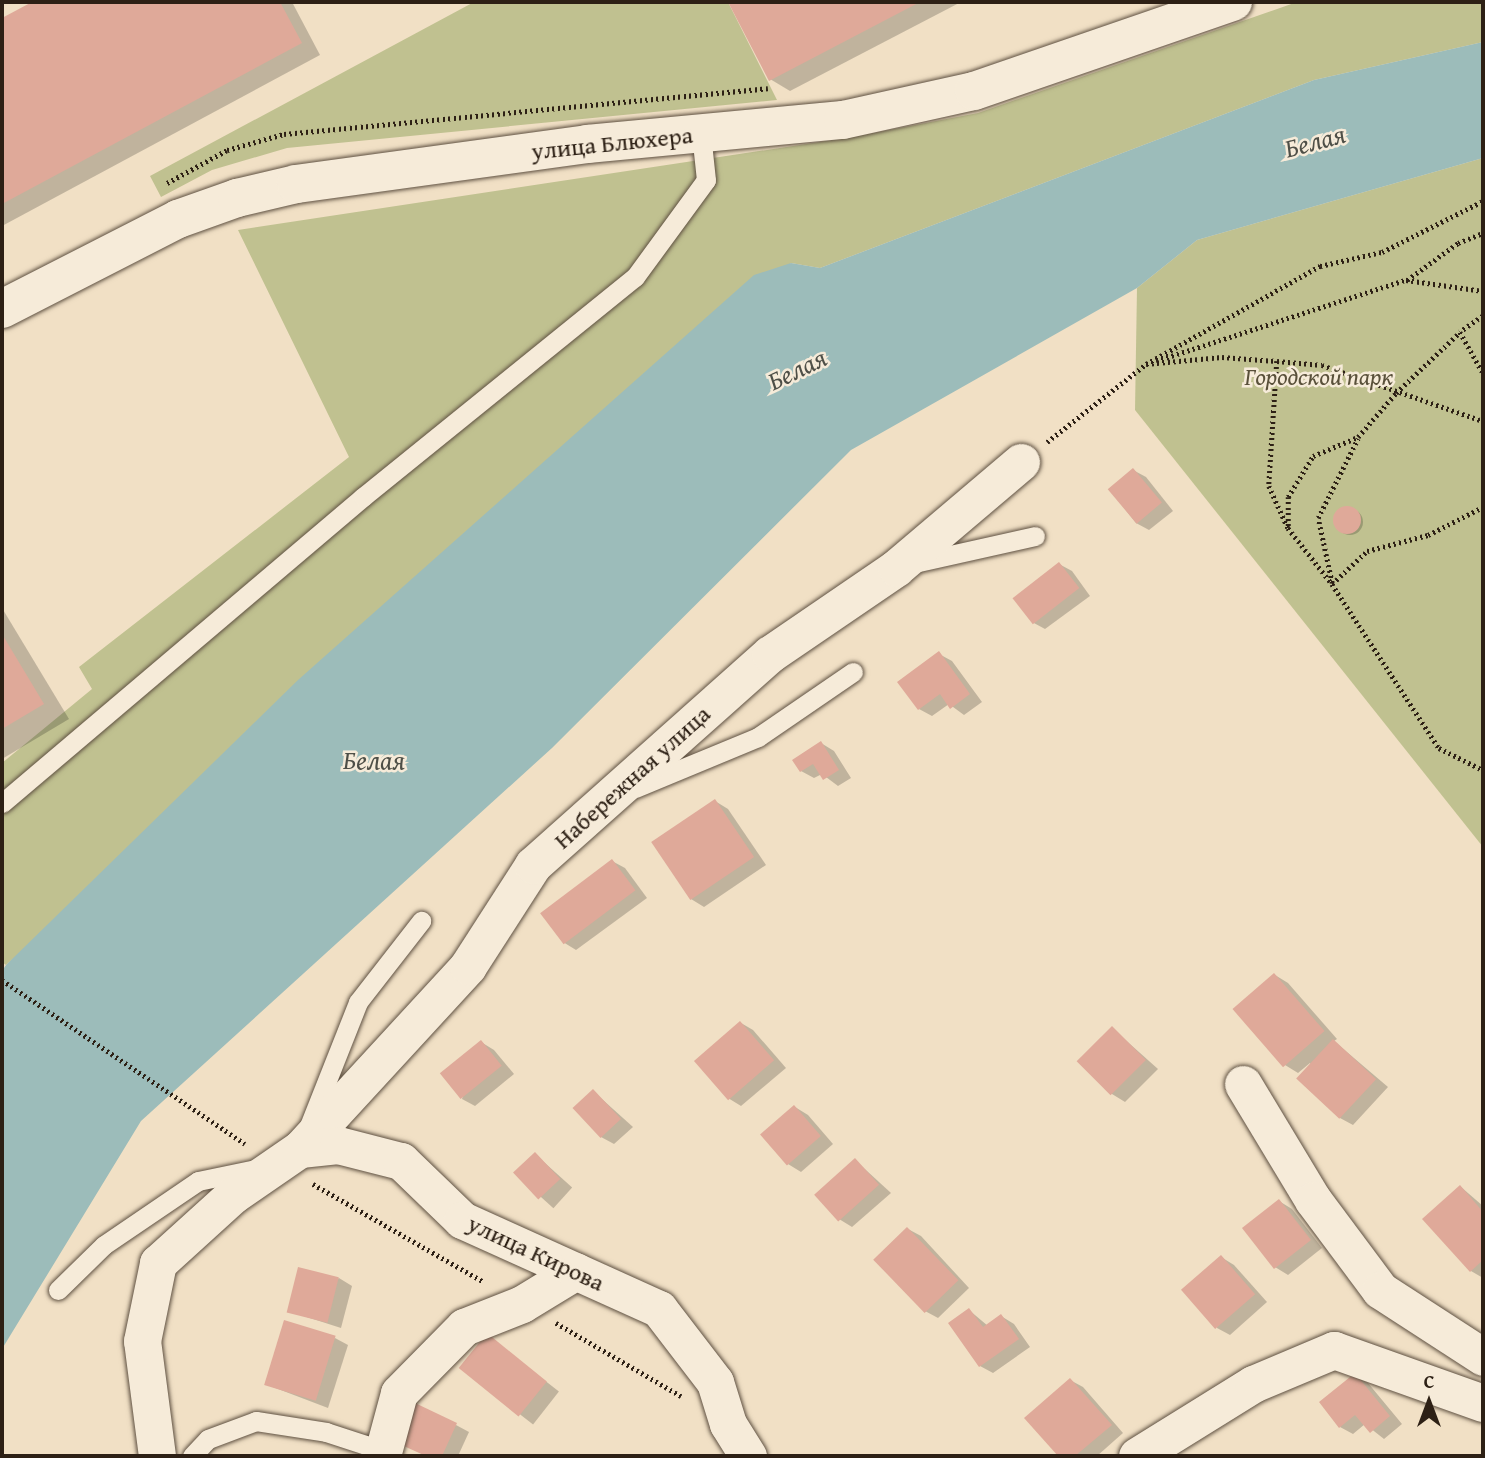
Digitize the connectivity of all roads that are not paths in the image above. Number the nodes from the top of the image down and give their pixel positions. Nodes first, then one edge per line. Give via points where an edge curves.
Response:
1 (1233, 2) edge
2 (701, 133) junction
3 (2, 309) edge
4 (1021, 462) road end
5 (1035, 536) dead end
6 (896, 568) junction
7 (853, 672) dead end
8 (604, 800) junction
9 (2, 803) edge
10 (421, 921) dead end
11 (1243, 1084) dead end
12 (289, 1157) junction
13 (576, 1271) junction
14 (58, 1290) dead end
15 (1483, 1357) edge
16 (1483, 1403) edge
17 (382, 1453) edge
18 (157, 1456) edge
19 (192, 1456) edge
20 (748, 1456) edge
21 (1137, 1456) edge

1 - 2 main road, улица Блюхера via 974,92 843,120
2 - 3 main road, улица Блюхера via 296,184 237,198 157,229
2 - 9 lane via 706,180 635,277 363,497
4 - 6 street, Набережная улица
5 - 6 lane
6 - 8 street, Набережная улица via 771,654
7 - 8 lane via 758,737
8 - 12 street, Набережная улица via 533,865 468,966
10 - 12 lane via 358,1002
11 - 15 street via 1314,1199 1381,1290
12 - 13 street, улица Кирова via 338,1145 401,1161 462,1220
12 - 14 lane via 198,1181 104,1245
12 - 18 street, улица Кирова via 233,1195 158,1263 142,1341
13 - 17 street via 522,1304 464,1327 399,1393
13 - 20 street, улица Кирова via 659,1309 715,1382 728,1423
16 - 21 street via 1334,1350 1253,1384
17 - 19 lane via 326,1432 256,1421 208,1439

